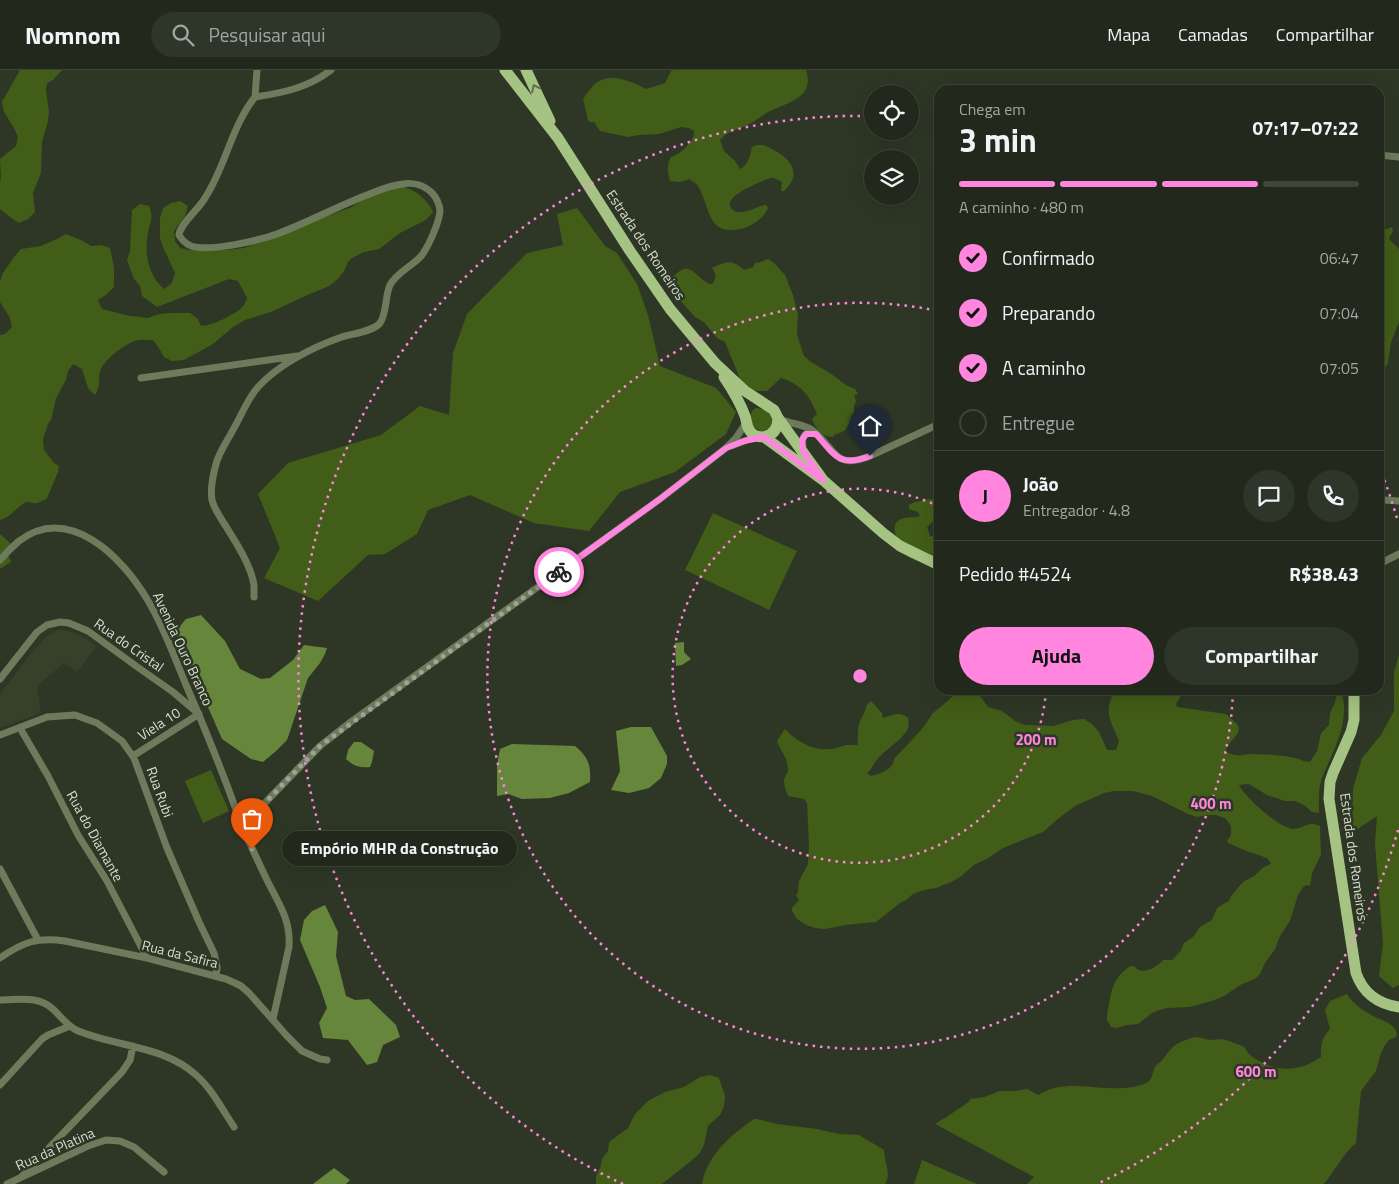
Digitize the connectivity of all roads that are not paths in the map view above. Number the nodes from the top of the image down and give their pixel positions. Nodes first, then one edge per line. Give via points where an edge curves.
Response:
1 (257, 70) edge
2 (330, 70) edge
3 (505, 70) edge
4 (526, 70) edge
5 (255, 98) junction
6 (558, 138) junction
7 (1384, 155) edge
8 (1399, 156) edge
9 (300, 355) junction
10 (715, 363) junction
11 (141, 378) dead end
12 (766, 406) junction
13 (778, 418) junction
14 (746, 421) junction
15 (934, 426) edge
16 (816, 434) junction
17 (764, 437) junction
18 (726, 448) junction
19 (803, 451) junction
20 (823, 480) junction
21 (1384, 500) edge
22 (1399, 501) edge
23 (1399, 554) edge
24 (0, 560) edge
25 (1384, 562) edge
26 (934, 564) edge
27 (254, 597) dead end
28 (0, 679) edge
29 (1354, 695) edge
30 (198, 714) junction
31 (20, 728) junction
32 (0, 735) edge
33 (133, 756) junction
34 (232, 798) junction
35 (247, 805) junction
36 (258, 810) junction
37 (239, 818) junction
38 (248, 825) junction
39 (247, 838) junction
40 (0, 869) edge
41 (38, 940) junction
42 (0, 958) edge
43 (147, 958) junction
44 (216, 976) junction
45 (0, 1000) edge
46 (1399, 1007) edge
47 (273, 1019) junction
48 (70, 1026) junction
49 (133, 1046) junction
50 (328, 1060) dead end
51 (0, 1085) edge
52 (234, 1127) dead end
53 (164, 1172) dead end
54 (21, 1177) junction
55 (7, 1184) edge

1 - 5 street
2 - 5 street via 314,81 287,92
3 - 6 main road, Estrada dos Romeiros
6 -> 4 main road, Estrada dos Romeiros
5 - 9 street via 240,120 211,189 179,232 186,244 220,247 276,234 351,201 404,183 423,186 438,201 440,210 421,255 389,287 380,324 323,343
6 - 10 main road, Estrada dos Romeiros via 670,309
7 - 8 street
9 - 11 street
9 - 27 street via 256,388 216,462 212,500 247,564
10 - 12 main road, Estrada dos Romeiros
10 - 14 main road, Estrada dos Romeiros via 734,393
12 - 13 main road, Estrada dos Romeiros via 774,410
12 - 14 main road via 756,407 748,413
13 - 16 street via 806,427
13 - 17 main road via 775,431
13 - 19 main road, Estrada dos Romeiros
14 - 17 main road, Estrada dos Romeiros via 750,432
14 - 18 street
15 - 16 street via 854,462 836,456
16 - 19 street via 809,433 803,437
17 - 18 street
17 - 20 main road, Estrada dos Romeiros
18 - 36 street via 320,746
19 - 20 main road, Estrada dos Romeiros
20 - 26 main road, Estrada dos Romeiros via 900,546
21 - 22 street
23 - 25 street
24 - 30 street, Avenida Ouro Branco via 20,540 42,530 79,533 106,549 147,599
28 - 30 street, Rua do Cristal via 37,632 47,625 69,623 88,631 173,692
29 - 46 main road, Estrada dos Romeiros via 1351,732 1330,782 1330,810 1356,973 1362,986 1374,998
30 - 33 street, Viela 10
30 - 34 street, Avenida Ouro Branco
31 - 32 street, Rua Rubi
31 - 33 street, Rua Rubi via 47,717 76,715 97,723 122,741
31 - 43 street, Rua do Diamante
33 - 44 street, Rua Rubi via 167,848 214,953
34 - 35 street
34 - 37 street, Avenida Ouro Branco
35 - 36 street
35 - 37 street via 241,809
36 - 38 street via 258,819
37 - 38 street
37 - 39 street, Avenida Ouro Branco
38 - 39 street
39 - 47 street, Avenida Ouro Branco via 285,915 289,930 289,947
40 - 41 street
41 - 42 street, Rua da Safira via 14,948
41 - 43 street, Rua da Safira via 65,941
43 - 44 street, Rua da Safira
44 - 47 street, Rua da Safira via 241,986
45 - 48 street via 47,1003
47 - 50 street, Rua da Safira via 302,1051 320,1060
48 - 49 street
48 - 51 street via 42,1039
49 - 52 street via 163,1055 197,1075
49 - 54 street via 130,1060 122,1072
53 - 54 street, Rua da Platina via 134,1147 112,1140 88,1146
54 - 55 street, Rua da Platina

